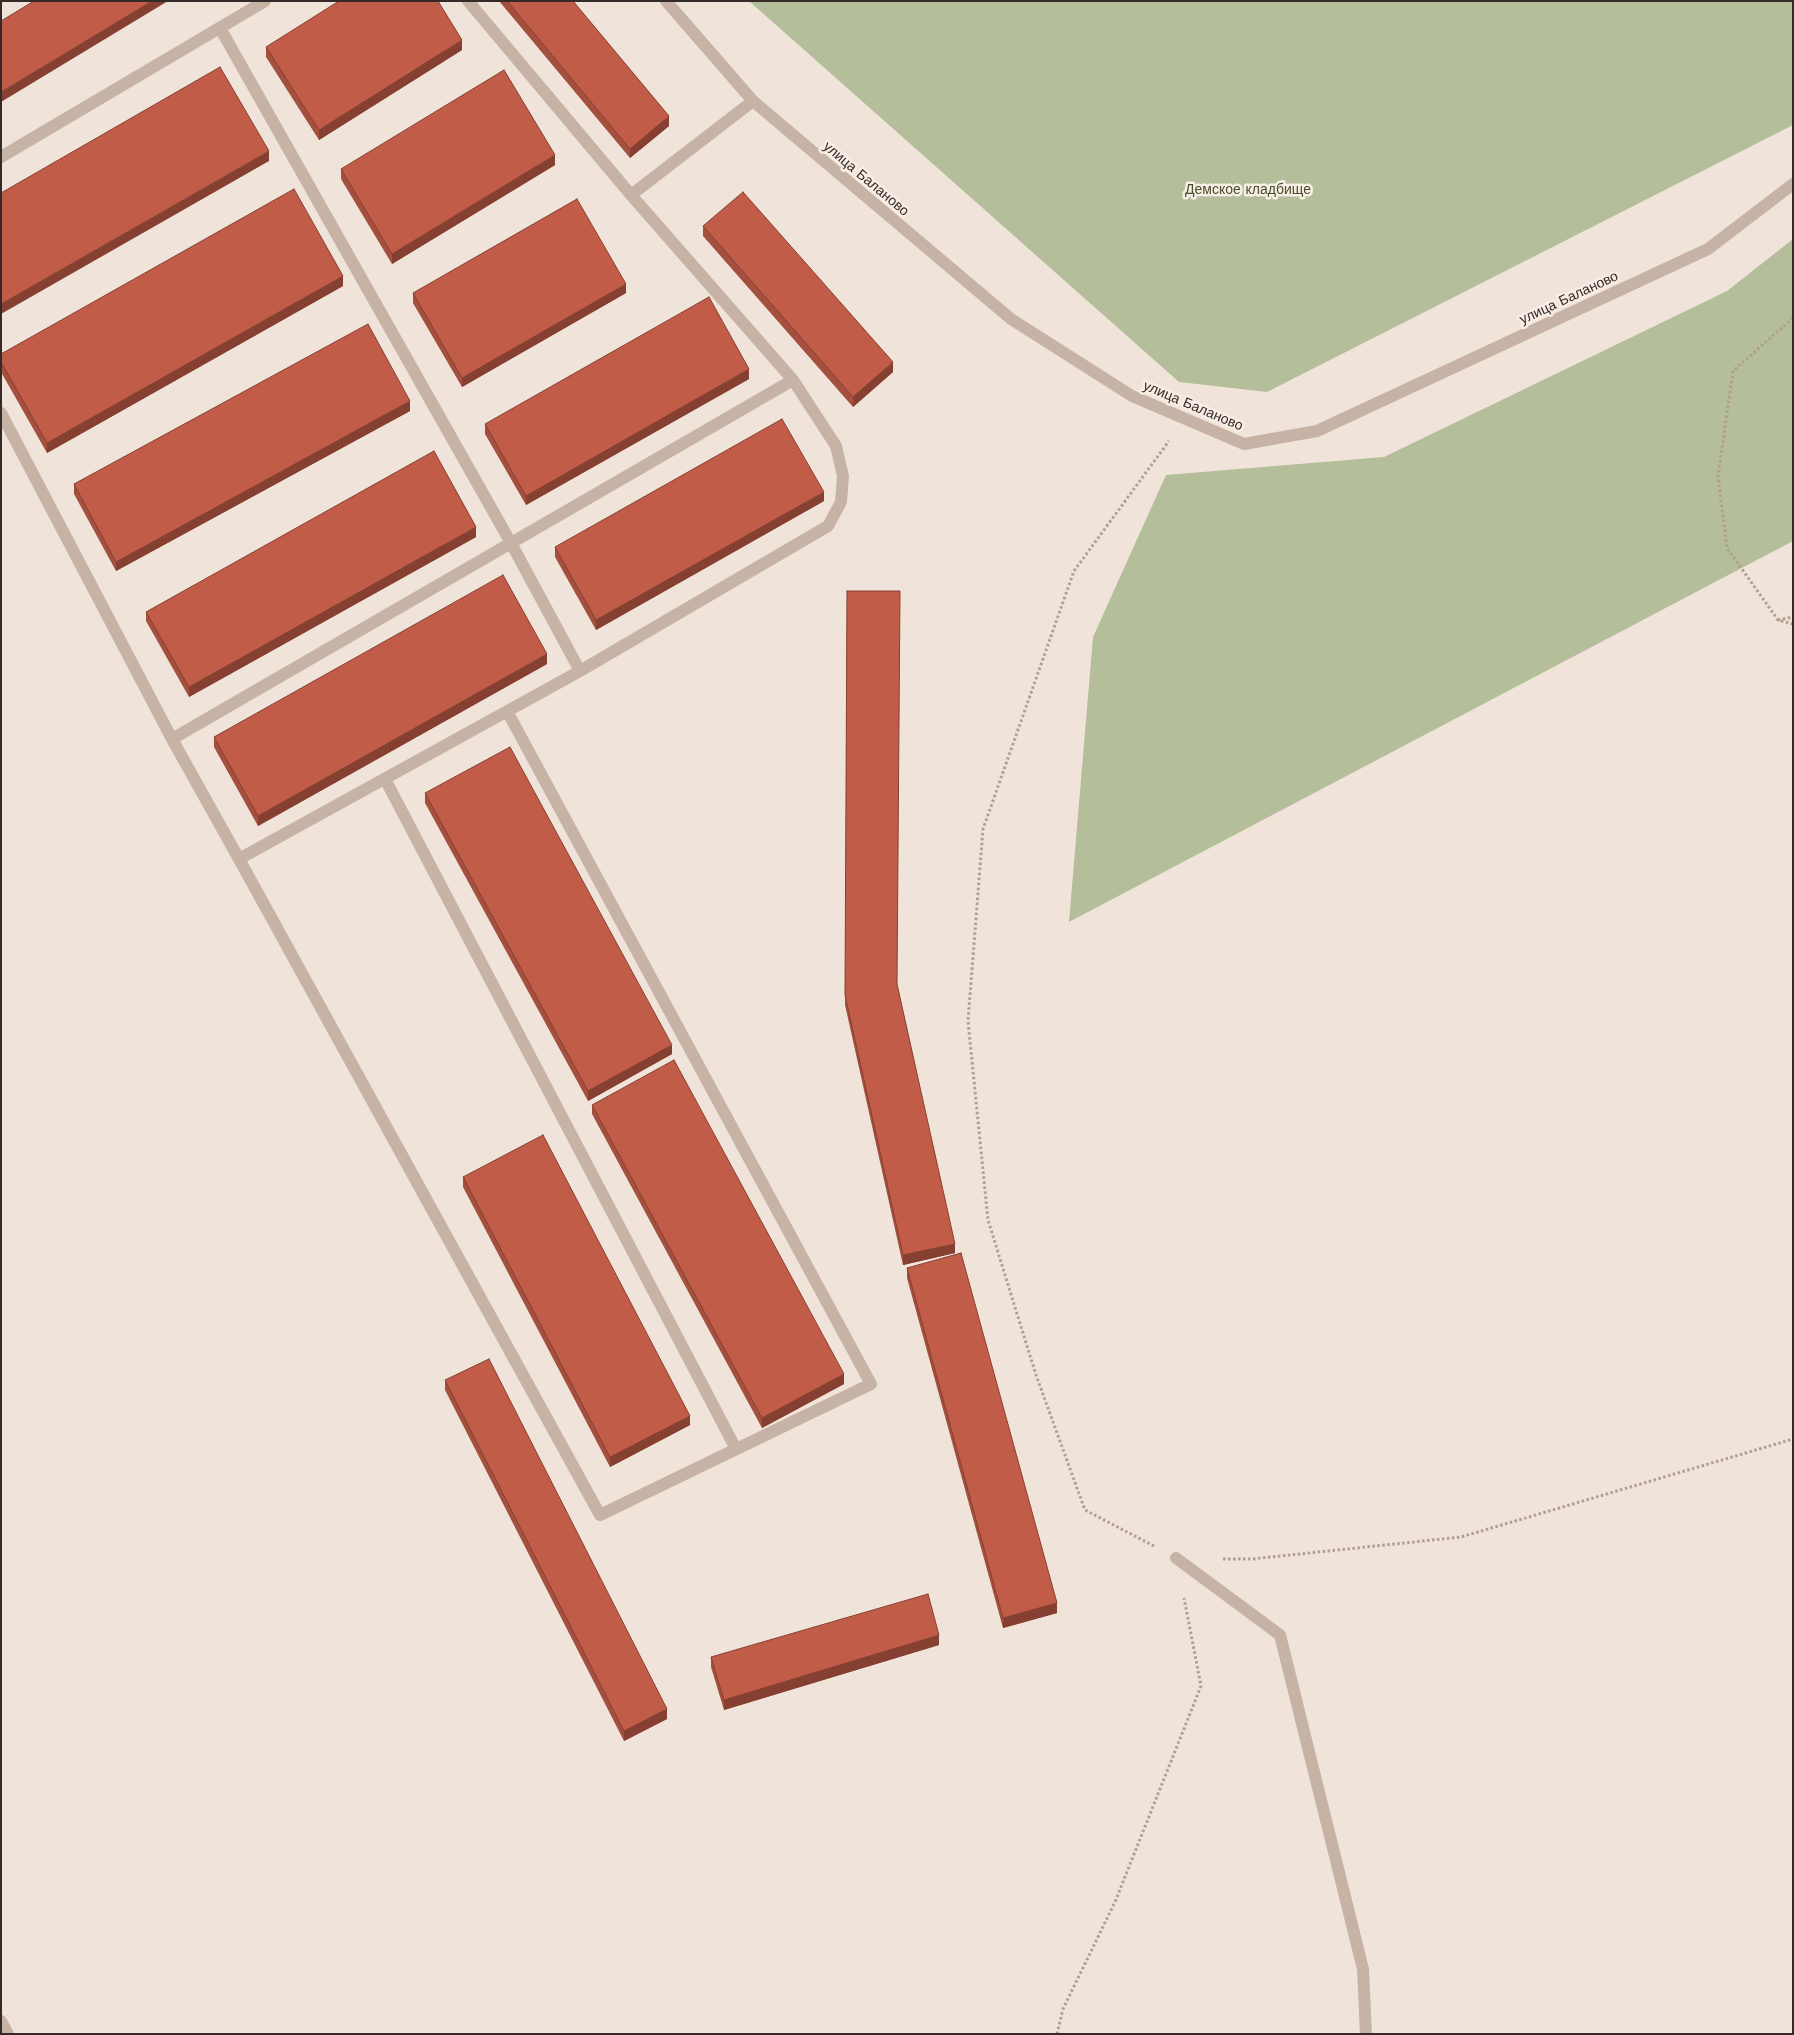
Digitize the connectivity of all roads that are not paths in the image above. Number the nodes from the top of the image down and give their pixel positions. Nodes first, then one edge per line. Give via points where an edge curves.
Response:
1 (265, 1) edge
2 (468, 1) edge
3 (666, 1) edge
4 (220, 28) junction
5 (753, 101) junction
6 (1, 157) edge
7 (1793, 184) edge
8 (631, 195) junction
9 (793, 380) junction
10 (1, 413) edge
11 (511, 543) junction
12 (580, 671) junction
13 (506, 712) junction
14 (172, 738) junction
15 (386, 779) junction
16 (240, 859) junction
17 (736, 1449) junction
18 (1176, 1558) road end
19 (1, 2022) edge
20 (8, 2034) edge
21 (1366, 2034) edge

1 - 4 street
2 - 8 street
3 - 5 street, улица Баланово
4 - 6 street
4 - 11 street
5 - 7 street, улица Баланово via 1010,319 1132,396 1244,444 1317,431 1708,249
5 - 8 street
8 - 9 street
9 - 11 street
9 - 12 street via 836,446 843,476 841,502 828,526
10 - 14 street
11 - 12 street
11 - 14 street
12 - 13 street
13 - 15 street
13 - 17 street via 871,1384
14 - 16 street
15 - 16 street
15 - 17 street
16 - 17 street via 600,1515
18 - 21 street via 1280,1635 1363,1968
19 - 20 street

